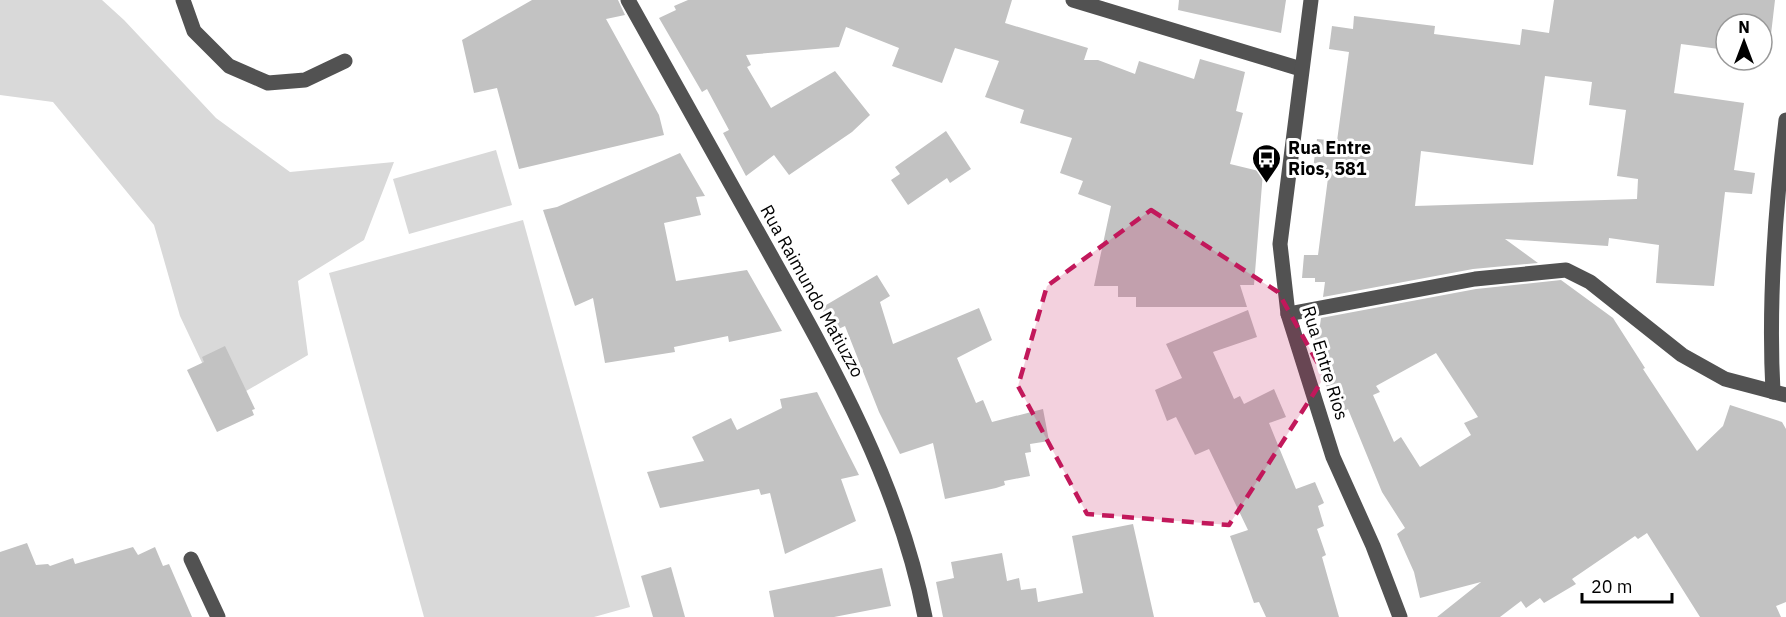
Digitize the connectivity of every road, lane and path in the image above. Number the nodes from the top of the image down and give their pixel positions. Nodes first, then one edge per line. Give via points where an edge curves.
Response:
1 (183, 0) edge
2 (628, 0) edge
3 (1073, 0) edge
4 (1311, 0) edge
5 (345, 61) dead end
6 (1300, 69) junction
7 (1786, 120) edge
8 (1288, 314) junction
9 (1779, 394) edge
10 (191, 559) dead end
11 (218, 617) edge
12 (925, 617) edge
13 (1400, 617) edge

1 - 5 street via 194,31 229,66 268,83 305,81
2 - 12 street, Rua Raimundo Matiuzzo via 833,367 871,446 907,540
3 - 6 street
4 - 6 street, Rua Entre Rios
6 - 8 street, Rua Entre Rios via 1280,244
7 - 9 street via 1777,196 1770,337
8 - 9 street via 1474,279 1566,270 1590,282 1682,355 1725,379
8 - 13 street, Rua Entre Rios via 1333,457
10 - 11 street

